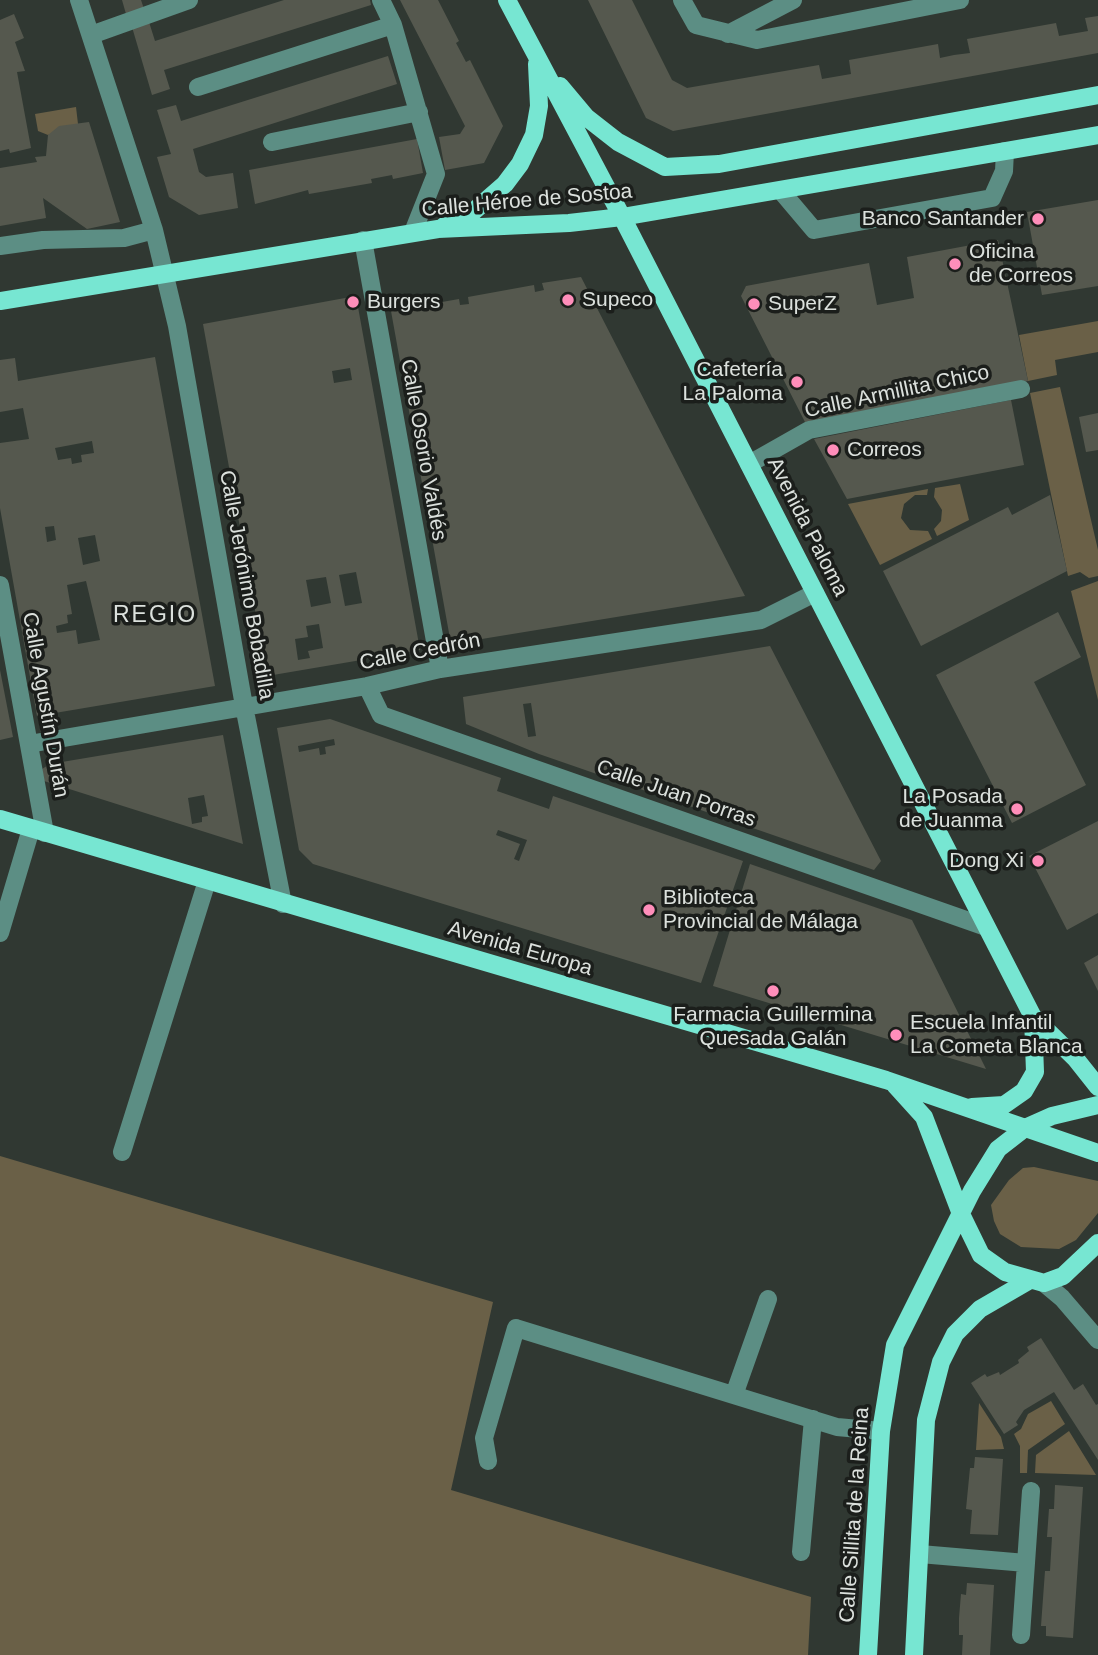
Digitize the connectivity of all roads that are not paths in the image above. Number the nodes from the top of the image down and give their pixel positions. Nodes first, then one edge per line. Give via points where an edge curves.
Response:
1 (79, 0) edge
2 (189, 0) edge
3 (382, 0) edge
4 (507, 0) edge
5 (682, 0) edge
6 (793, 0) edge
7 (960, 0) edge
8 (393, 25) junction
9 (91, 34) junction
10 (727, 34) junction
11 (537, 60) junction
12 (198, 87) dead end
13 (1098, 96) edge
14 (419, 112) junction
15 (1098, 135) edge
16 (272, 142) dead end
17 (1005, 151) junction
18 (781, 191) junction
19 (622, 218) junction
20 (438, 229) junction
21 (154, 230) junction
22 (414, 232) junction
23 (363, 240) junction
24 (0, 246) edge
25 (164, 274) junction
26 (0, 301) edge
27 (1021, 390) dead end
28 (749, 464) junction
29 (0, 585) edge
30 (815, 593) junction
31 (440, 669) junction
32 (367, 686) junction
33 (244, 706) junction
34 (29, 744) junction
35 (0, 819) edge
36 (38, 831) junction
37 (207, 881) junction
38 (283, 904) junction
39 (986, 927) junction
40 (0, 933) edge
41 (1033, 1017) junction
42 (892, 1082) junction
43 (1098, 1087) edge
44 (1098, 1105) edge
45 (965, 1108) junction
46 (1025, 1128) junction
47 (122, 1152) dead end
48 (1098, 1153) edge
49 (961, 1214) junction
50 (1098, 1243) edge
51 (1037, 1282) junction
52 (768, 1299) dead end
53 (1098, 1340) edge
54 (734, 1395) junction
55 (813, 1419) junction
56 (880, 1431) junction
57 (488, 1461) dead end
58 (1031, 1491) dead end
59 (802, 1552) dead end
60 (920, 1554) junction
61 (1026, 1563) junction
62 (1021, 1636) dead end
63 (868, 1655) edge
64 (914, 1655) edge

1 - 9 street, Calle Jerónimo Bobadilla
2 - 9 street
3 - 8 street
4 - 11 main road, Avenida Paloma
5 - 10 street via 696,25
6 - 10 street
7 - 10 street via 757,40
8 - 12 street
8 - 14 street
9 - 21 street, Calle Jerónimo Bobadilla
11 - 13 main road, Avenida Paloma via 586,117 618,142 665,167 719,164
11 - 19 main road, Avenida Paloma
11 - 20 main road, Avenida Paloma via 539,106 534,135 520,164 474,211
14 - 16 street
14 - 22 street via 436,174
15 - 17 main road, Calle Héroe de Sostoa
17 - 18 main road, Calle Héroe de Sostoa
17 - 18 street via 1004,171 992,198 979,201 814,230
18 - 19 main road, Calle Héroe de Sostoa
19 - 20 main road, Calle Héroe de Sostoa
19 - 28 main road, Avenida Paloma
20 - 22 main road, Calle Héroe de Sostoa
21 - 24 street via 124,238
21 - 25 street, Calle Jerónimo Bobadilla
22 - 23 main road, Calle Héroe de Sostoa
23 - 25 main road, Calle Héroe de Sostoa
23 - 31 street, Calle Osorio Valdés
25 - 26 main road, Calle Héroe de Sostoa
25 - 33 street, Calle Jerónimo Bobadilla
27 - 28 street, Calle Armillita Chico via 810,430
28 - 30 main road, Avenida Paloma
29 - 34 street, Calle Agustín Durán
30 - 31 street, Calle Cedrón via 761,620
30 - 39 main road, Avenida Paloma
31 - 32 street, Calle Cedrón
32 - 33 street, Calle Cedrón
32 - 39 street, Calle Juan Porras via 381,715
33 - 34 street, Calle Cedrón
33 - 38 street, Calle Jerónimo Bobadilla
34 - 36 street, Calle Agustín Durán
35 - 36 main road, Avenida Europa
36 - 37 main road, Avenida Europa
36 - 40 street
37 - 38 main road, Avenida Europa
37 - 47 street
38 - 42 main road, Avenida Europa
39 - 41 main road, Avenida Paloma
41 - 43 main road
41 - 45 main road via 1035,1072 1024,1091 1004,1105
42 - 45 main road, Avenida Europa
42 - 49 main road via 924,1118
44 - 46 main road via 1052,1115
45 - 46 main road, Avenida Europa
46 - 48 main road, Avenida Europa
46 - 49 main road, Calle Sillita de la Reina via 998,1149
49 - 51 main road via 981,1255 1005,1272
49 - 56 main road, Calle Sillita de la Reina via 895,1345
50 - 51 main road via 1063,1276
51 - 53 street via 1062,1298
51 - 60 main road via 979,1309 955,1334 941,1362 926,1420
52 - 54 street
54 - 55 street
54 - 57 street via 516,1328 484,1438
55 - 56 street via 837,1427
55 - 59 street
56 - 63 main road, Calle Sillita de la Reina
58 - 61 street
60 - 61 street
60 - 64 main road
61 - 62 street

